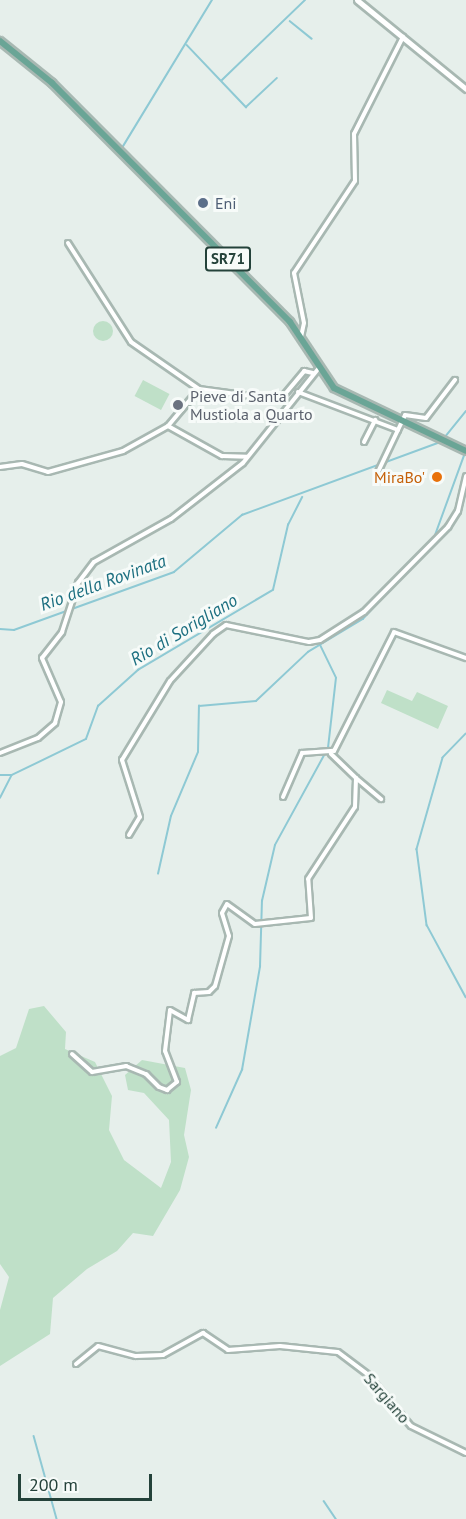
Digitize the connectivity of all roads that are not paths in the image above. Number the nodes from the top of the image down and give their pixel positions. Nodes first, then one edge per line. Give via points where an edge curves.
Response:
1 (357, 0) edge
2 (403, 37) junction
3 (0, 41) edge
4 (466, 89) edge
5 (68, 243) dead end
6 (301, 337) junction
7 (315, 371) junction
8 (455, 380) dead end
9 (199, 389) junction
10 (298, 392) junction
11 (375, 420) junction
12 (168, 426) junction
13 (399, 427) junction
14 (364, 442) dead end
15 (466, 451) edge
16 (248, 457) junction
17 (0, 467) edge
18 (377, 474) dead end
19 (466, 476) edge
20 (466, 658) edge
21 (0, 753) edge
22 (331, 754) junction
23 (356, 778) junction
24 (283, 797) dead end
25 (381, 799) dead end
26 (129, 836) dead end
27 (72, 1054) dead end
28 (76, 1364) dead end
29 (466, 1453) edge

1 - 2 street
2 - 4 street
2 - 6 street via 356,126 350,147 355,181 294,273 304,323
3 - 6 main road, SR71 via 52,83
5 - 9 street via 131,342
6 - 7 main road, SR71
7 - 9 street via 304,371 280,400
7 - 10 street
7 - 13 main road, SR71 via 348,399
8 - 13 street via 426,418 409,411
9 - 12 street
10 - 11 street
10 - 16 street
11 - 13 street
11 - 14 street
12 - 16 street via 222,456
12 - 17 street via 123,451 48,472 22,464
13 - 15 main road, SR71
13 - 18 street
16 - 21 street via 171,519 94,562 78,583 62,632 42,658 61,702 55,723 38,738
19 - 26 street via 458,511 448,527 364,612 320,640 226,625 213,634 166,686 122,760 140,817
20 - 22 street via 394,633 371,686
22 - 23 street
22 - 24 street via 317,748 302,753
23 - 25 street
23 - 27 street via 355,807 308,879 308,921 255,924 227,904 222,913 229,936 215,986 209,992 194,993 188,1020 170,1010 165,1051 178,1074 172,1088 159,1088 146,1074 126,1066 92,1072
28 - 29 street, Sargiano via 98,1346 136,1356 163,1355 203,1333 228,1350 280,1346 338,1352 368,1374 411,1426

